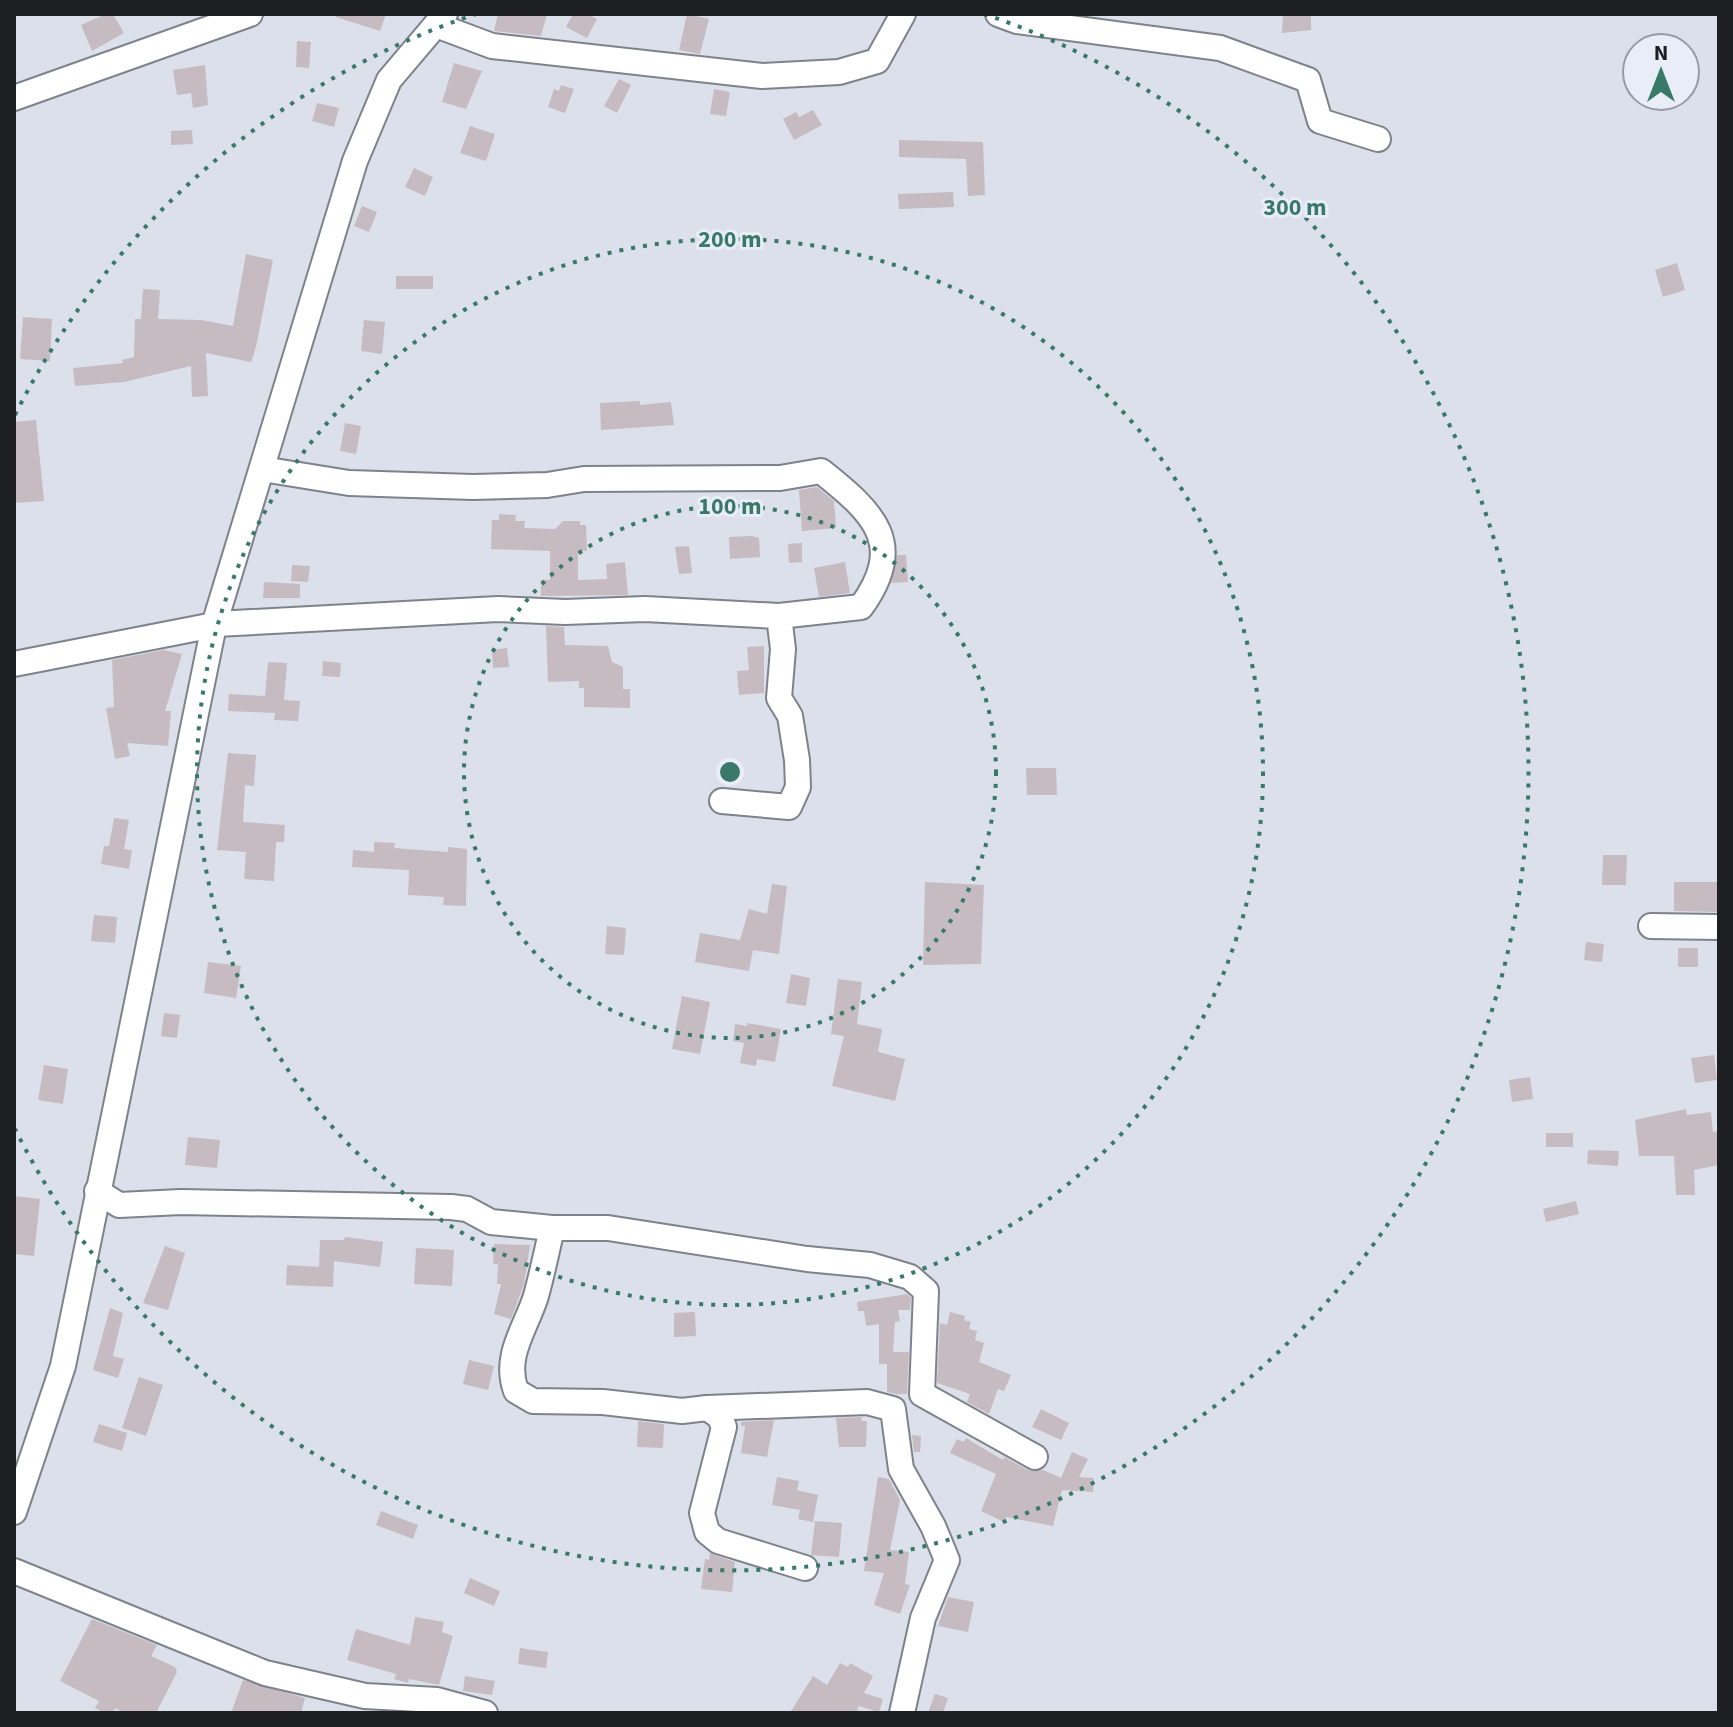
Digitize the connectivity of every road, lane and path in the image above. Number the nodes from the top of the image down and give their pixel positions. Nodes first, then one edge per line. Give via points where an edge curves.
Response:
1 (250, 14) edge
2 (903, 14) edge
3 (998, 14) edge
4 (441, 19) edge
5 (14, 98) edge
6 (1378, 139) dead end
7 (262, 469) junction
8 (779, 616) junction
9 (215, 624) junction
10 (14, 664) edge
11 (722, 801) dead end
12 (1651, 926) dead end
13 (1719, 927) edge
14 (97, 1191) junction
15 (552, 1228) junction
16 (707, 1408) junction
17 (1035, 1457) dead end
18 (14, 1512) edge
19 (805, 1568) dead end
20 (14, 1571) edge
21 (485, 1713) edge
22 (902, 1713) edge

1 - 5 street
2 - 4 street via 877,61 839,72 762,76 492,46
3 - 6 street via 1017,21 1220,48 1308,80 1320,121
4 - 7 street via 389,80 355,161
7 - 8 street via 349,483 473,487 584,479 780,478 821,471 855,498 880,534 885,565 861,607
7 - 9 street
8 - 9 street via 498,609
8 - 11 street via 779,698 790,716 798,787 789,807
9 - 10 street
9 - 14 street
12 - 13 street
14 - 15 street via 119,1205 451,1207 491,1222
14 - 18 street via 63,1366
15 - 16 street via 535,1298 513,1353 511,1379 516,1391 533,1401 682,1411
15 - 17 street via 608,1228 870,1265 910,1277 926,1291 922,1394
16 - 19 street via 724,1427 702,1513 707,1532 718,1541
16 - 22 street via 867,1402 893,1409 901,1469 947,1560 923,1618
20 - 21 street via 265,1673 365,1696 437,1700

